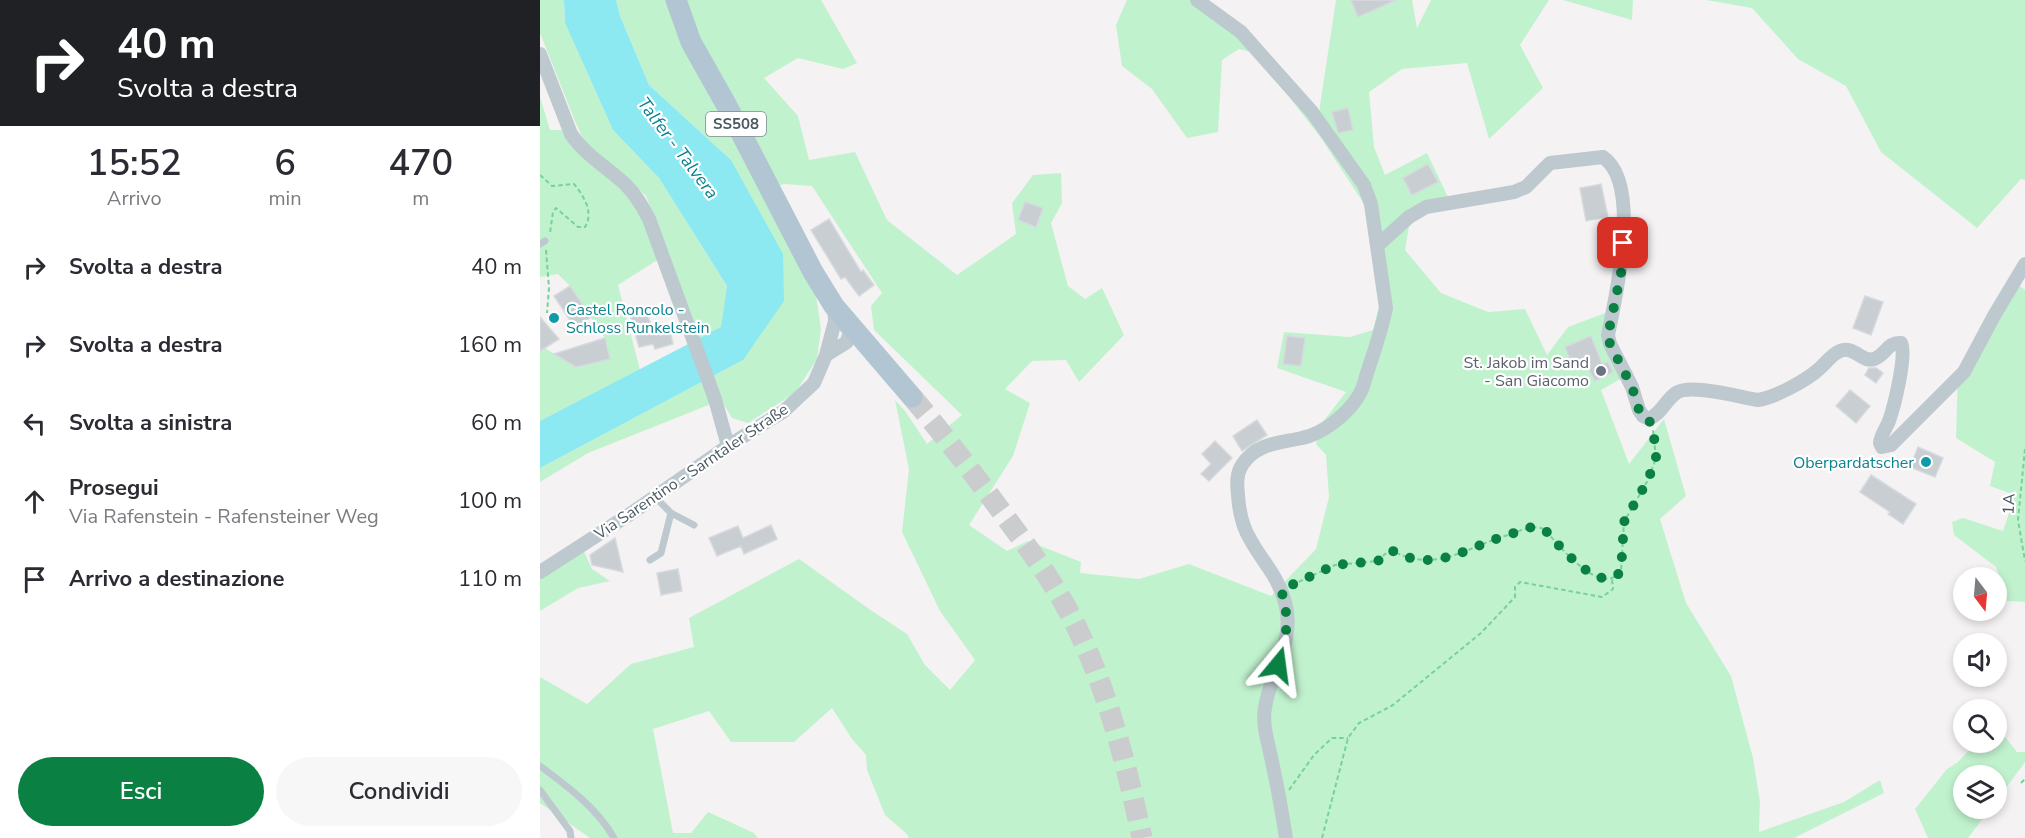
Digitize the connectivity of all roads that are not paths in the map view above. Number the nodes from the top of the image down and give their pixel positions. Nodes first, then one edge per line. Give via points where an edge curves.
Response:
1 (676, 0) edge
2 (1197, 0) edge
3 (540, 54) edge
4 (1378, 245) junction
5 (2025, 264) edge
6 (843, 334) junction
7 (912, 397) tunnel mouth
8 (728, 446) junction
9 (656, 496) junction
10 (671, 513) junction
11 (694, 525) dead end
12 (650, 560) dead end
13 (540, 572) edge
14 (540, 766) edge
15 (540, 790) edge
16 (571, 838) edge
17 (614, 838) edge
18 (1286, 838) edge

1 - 6 main road, SS508 via 692,42 834,306
2 - 4 street via 1241,32 1323,128 1368,192
3 - 8 street via 577,142 639,201 662,251
4 - 5 street via 1408,217 1426,207 1514,192 1526,187 1550,163 1603,157 1619,179 1624,232 1621,273 1608,335 1643,416 1656,416 1676,393 1685,389 1767,399 1818,371 1838,351 1851,350 1871,360 1890,345 1901,343 1904,356 1880,443 1887,448 1964,372
4 - 18 street via 1386,308 1360,394 1342,415 1317,433 1270,443 1253,453 1237,476 1244,526 1272,570 1288,616 1288,631 1265,708 1265,728
6 - 7 main road, SS508 via 868,347
6 - 8 street, Via Sarentino - Sarntaler Straße via 826,356 814,383 784,411
8 - 9 street, Via Sarentino - Sarntaler Straße
9 - 10 lane
9 - 13 street, Via Sarentino - Sarntaler Straße
10 - 11 lane
10 - 12 lane via 661,553
14 - 17 lane via 572,789
15 - 16 lane

